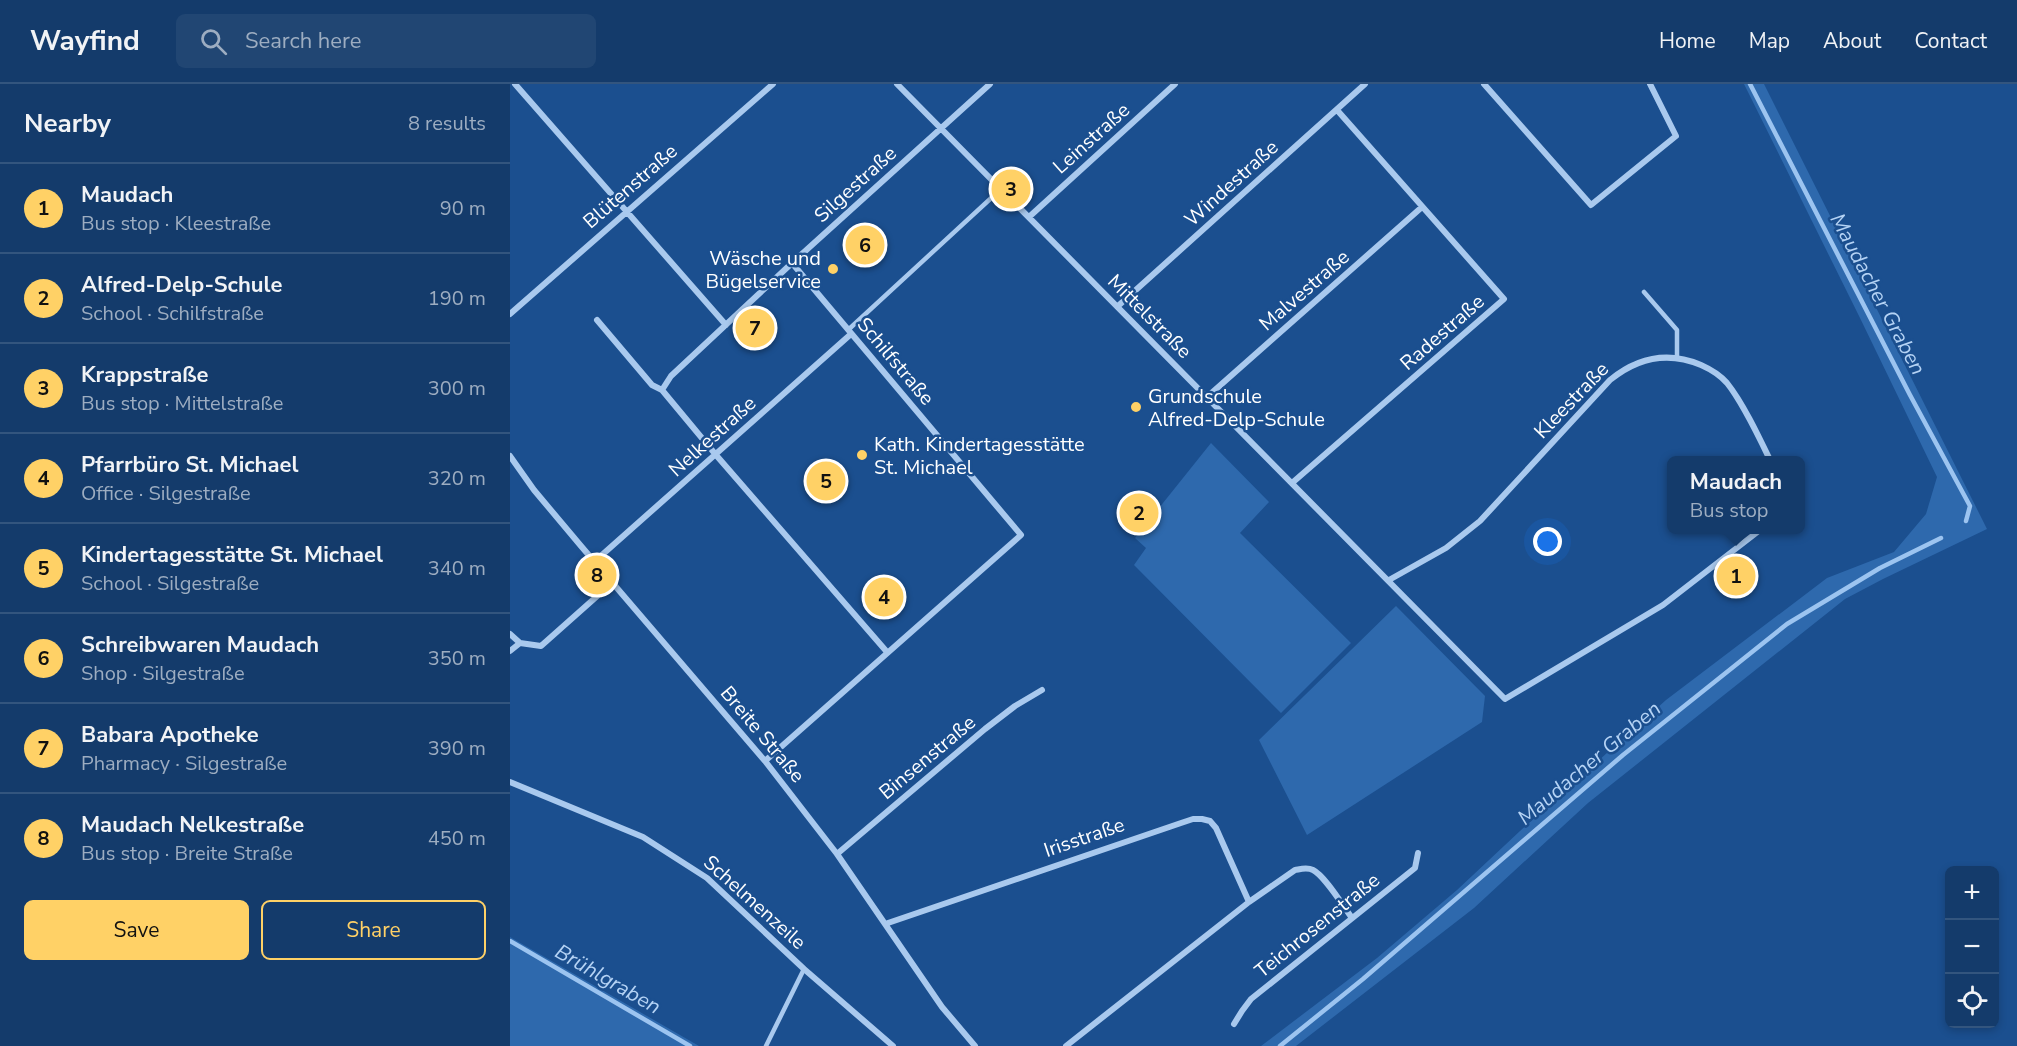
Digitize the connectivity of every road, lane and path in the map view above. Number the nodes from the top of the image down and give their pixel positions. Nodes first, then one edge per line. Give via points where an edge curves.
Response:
1 (515, 84) edge
2 (772, 84) edge
3 (897, 84) edge
4 (990, 84) edge
5 (1175, 84) edge
6 (1365, 84) edge
7 (1484, 84) edge
8 (1650, 84) edge
9 (1337, 110) junction
10 (941, 127) junction
11 (1001, 189) junction
12 (1422, 207) junction
13 (627, 211) junction
14 (1029, 216) junction
15 (792, 263) junction
16 (1644, 292) dead end
17 (1118, 306) junction
18 (510, 314) edge
19 (597, 320) dead end
20 (726, 325) junction
21 (850, 332) junction
22 (1677, 357) junction
23 (662, 390) junction
24 (1207, 397) junction
25 (716, 455) junction
26 (510, 456) edge
27 (1768, 456) edge
28 (1292, 483) junction
29 (1755, 534) edge
30 (594, 562) junction
31 (1389, 580) junction
32 (613, 582) junction
33 (510, 634) edge
34 (520, 643) junction
35 (510, 651) edge
36 (886, 652) junction
37 (1042, 690) dead end
38 (765, 761) junction
39 (510, 782) edge
40 (1418, 853) dead end
41 (837, 854) junction
42 (1249, 902) junction
43 (1352, 918) junction
44 (885, 924) junction
45 (804, 969) junction
46 (1234, 1024) dead end
47 (766, 1046) edge
48 (893, 1046) edge
49 (975, 1046) edge
50 (1066, 1046) edge

1 - 13 street
2 - 13 street, Blütenstraße
3 - 10 street, Mittelstraße
4 - 10 street, Silgestraße
5 - 14 street, Leinstraße
6 - 9 street, Windestraße
7 - 8 street via 1591,205 1676,136
9 - 12 street, Radestraße
9 - 17 street, Windestraße
10 - 11 street, Mittelstraße
10 - 15 street, Silgestraße
11 - 14 street, Mittelstraße
11 - 21 lane
12 - 24 street, Malvestraße
12 - 28 street, Radestraße via 1504,299
13 - 18 street, Blütenstraße
13 - 20 street
14 - 17 street, Mittelstraße
15 - 20 street, Silgestraße
15 - 21 street, Schilfstraße
16 - 22 lane via 1677,330
17 - 24 street, Mittelstraße
19 - 23 street via 652,385
20 - 23 street, Silgestraße via 671,376
21 - 25 street, Nelkestraße
21 - 36 street, Schilfstraße via 1021,535
22 - 27 street, Kleestraße via 1719,375
22 - 31 street, Kleestraße via 1641,361 1620,372 1480,521 1446,548
23 - 25 street
24 - 28 street, Mittelstraße
25 - 30 street, Nelkestraße
25 - 36 street
26 - 30 street, Breite Straße
28 - 31 street, Mittelstraße
29 - 31 street, Mittelstraße via 1663,605 1505,699
30 - 32 street, Breite Straße
32 - 34 street via 541,646
32 - 38 street, Breite Straße
33 - 34 street
34 - 35 street
36 - 38 street
37 - 41 street, Binsenstraße via 985,729
38 - 41 street, Breite Straße
39 - 45 street, Schelmenzeile via 615,824 673,854 707,878
40 - 43 street, Teichrosenstraße via 1414,868
41 - 44 street, Breite Straße
42 - 43 street via 1295,870 1312,869
42 - 44 street, Irisstraße via 1216,828 1210,821 1193,819
42 - 50 street
43 - 46 street, Teichrosenstraße via 1251,999
44 - 49 street, Breite Straße via 942,1007
45 - 47 lane
45 - 48 street, Schelmenzeile

